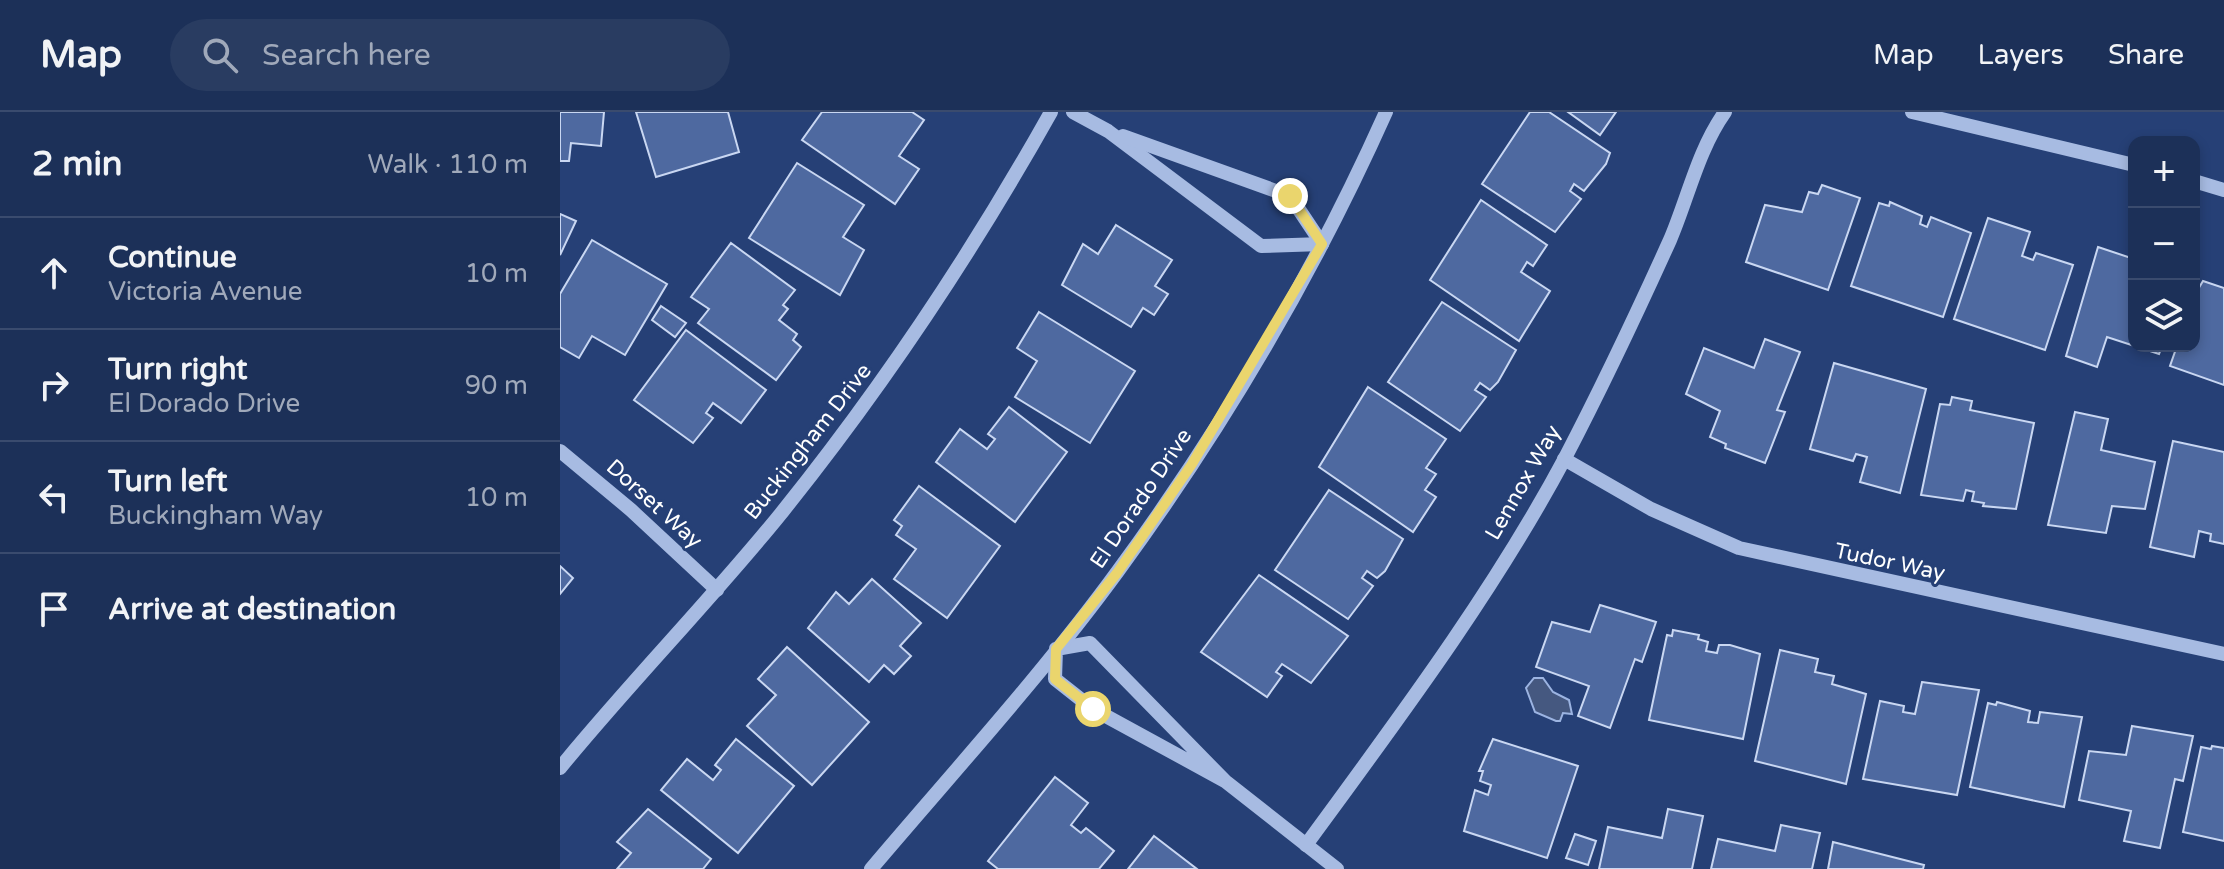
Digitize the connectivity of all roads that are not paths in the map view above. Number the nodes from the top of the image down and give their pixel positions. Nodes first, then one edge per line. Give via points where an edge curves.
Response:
1 (1051, 112) edge
2 (1073, 112) edge
3 (1386, 112) edge
4 (1725, 112) edge
5 (1912, 112) edge
6 (1108, 131) junction
7 (2128, 164) edge
8 (2200, 183) edge
9 (2224, 190) edge
10 (1322, 244) junction
11 (560, 451) edge
12 (1564, 459) junction
13 (717, 590) junction
14 (1056, 649) junction
15 (2224, 654) edge
16 (560, 768) edge
17 (1225, 781) junction
18 (1306, 845) junction
19 (871, 869) edge
20 (1337, 869) edge

1 - 13 street, Buckingham Drive via 915,334 784,510
2 - 6 street
3 - 10 street, El Dorado Drive
4 - 12 street, Lennox Way via 1630,327
5 - 7 street
6 - 10 street via 1290,196
6 - 10 street via 1261,246
8 - 9 street
10 - 14 street, El Dorado Drive via 1192,464 1117,573
11 - 13 street, Dorset Way
12 - 15 street, Tudor Way via 1651,509 1739,548
12 - 18 street, Lennox Way via 1430,674
13 - 16 street, Buckingham Drive
14 - 17 street via 1090,643
14 - 17 street via 1055,679 1093,709
14 - 19 street, El Dorado Drive
17 - 18 street
18 - 20 street

